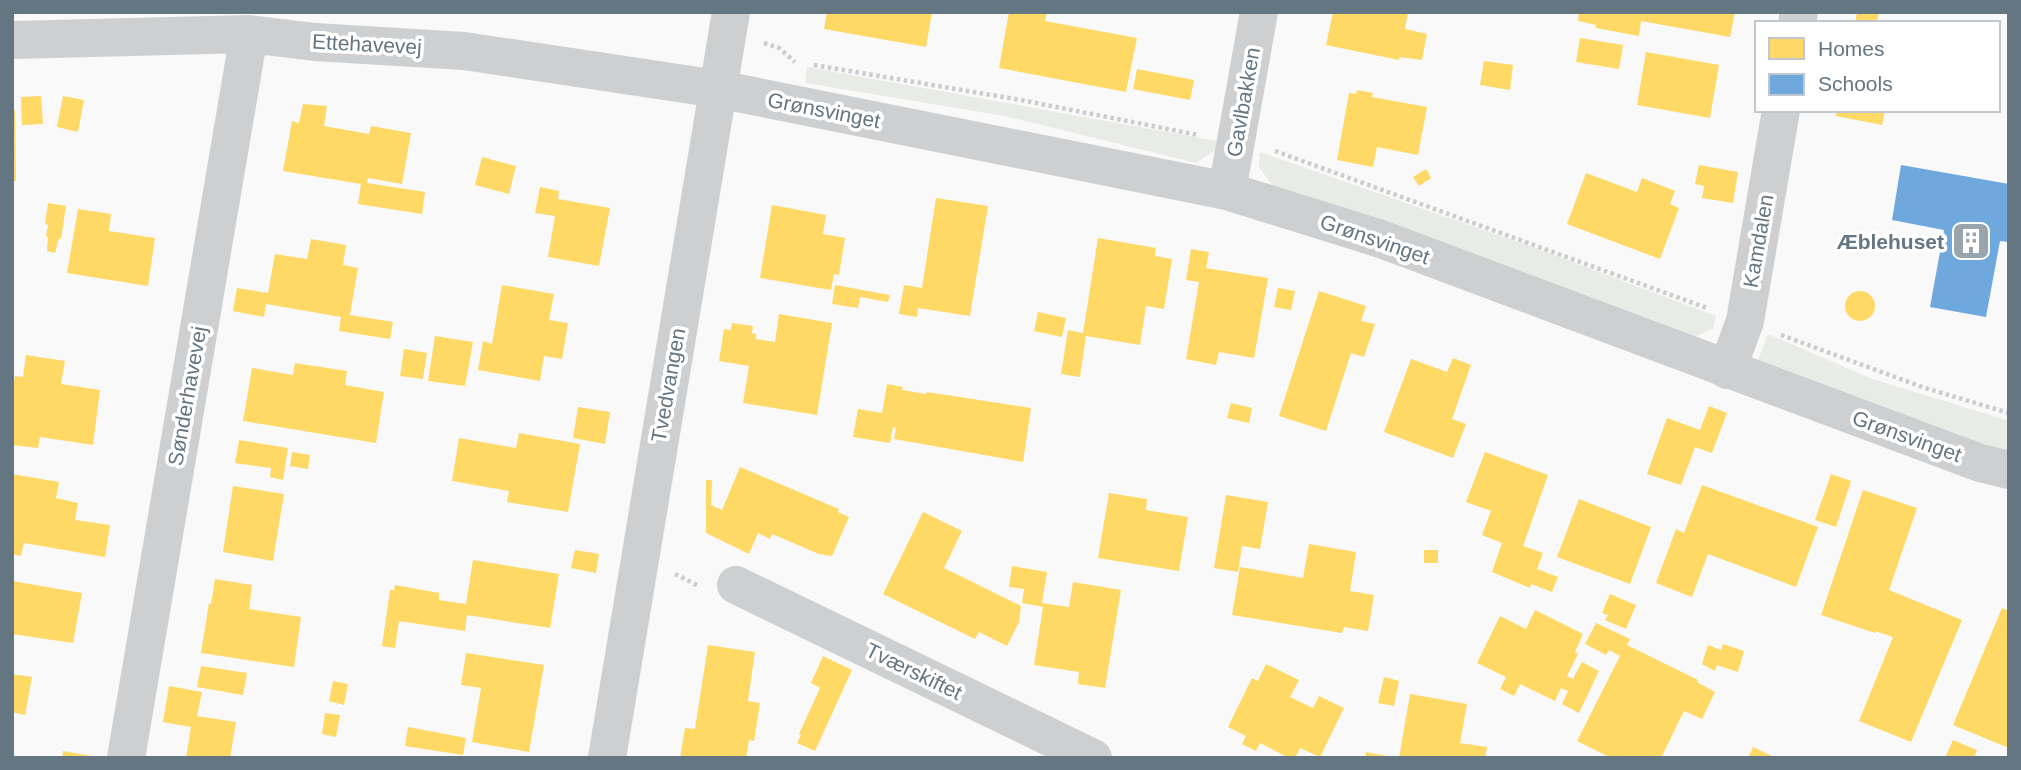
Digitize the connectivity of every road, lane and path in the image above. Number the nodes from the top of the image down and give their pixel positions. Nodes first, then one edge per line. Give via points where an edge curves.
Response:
1 (1259, 12) edge
2 (730, 21) edge
3 (248, 34) junction
4 (12, 40) edge
5 (718, 89) junction
6 (1781, 112) edge
7 (1236, 143) junction
8 (1227, 191) junction
9 (1745, 321) junction
10 (1727, 370) junction
11 (2009, 413) edge
12 (2009, 470) edge
13 (639, 558) junction
14 (736, 585) joint
15 (126, 758) edge
16 (607, 758) edge
17 (1093, 758) edge

1 - 7 street, Gavlbakken
2 - 5 street, Tvedvangen
2 - 7 path via 794,61
3 - 4 street, Ettehavevej
3 - 5 street, Ettehavevej via 439,48
3 - 15 street, Sønderhavevej
5 - 8 street, Grønsvinget
5 - 13 street, Tvedvangen
6 - 9 street, Kamdalen
7 - 8 street, Gavlbakken
7 - 9 path via 1280,153
8 - 10 street, Grønsvinget via 1381,239
9 - 10 street, Kamdalen
9 - 11 path via 1925,388
10 - 12 street, Grønsvinget
13 - 14 path via 722,596
13 - 16 street, Tvedvangen
14 - 17 street, Tværskiftet

